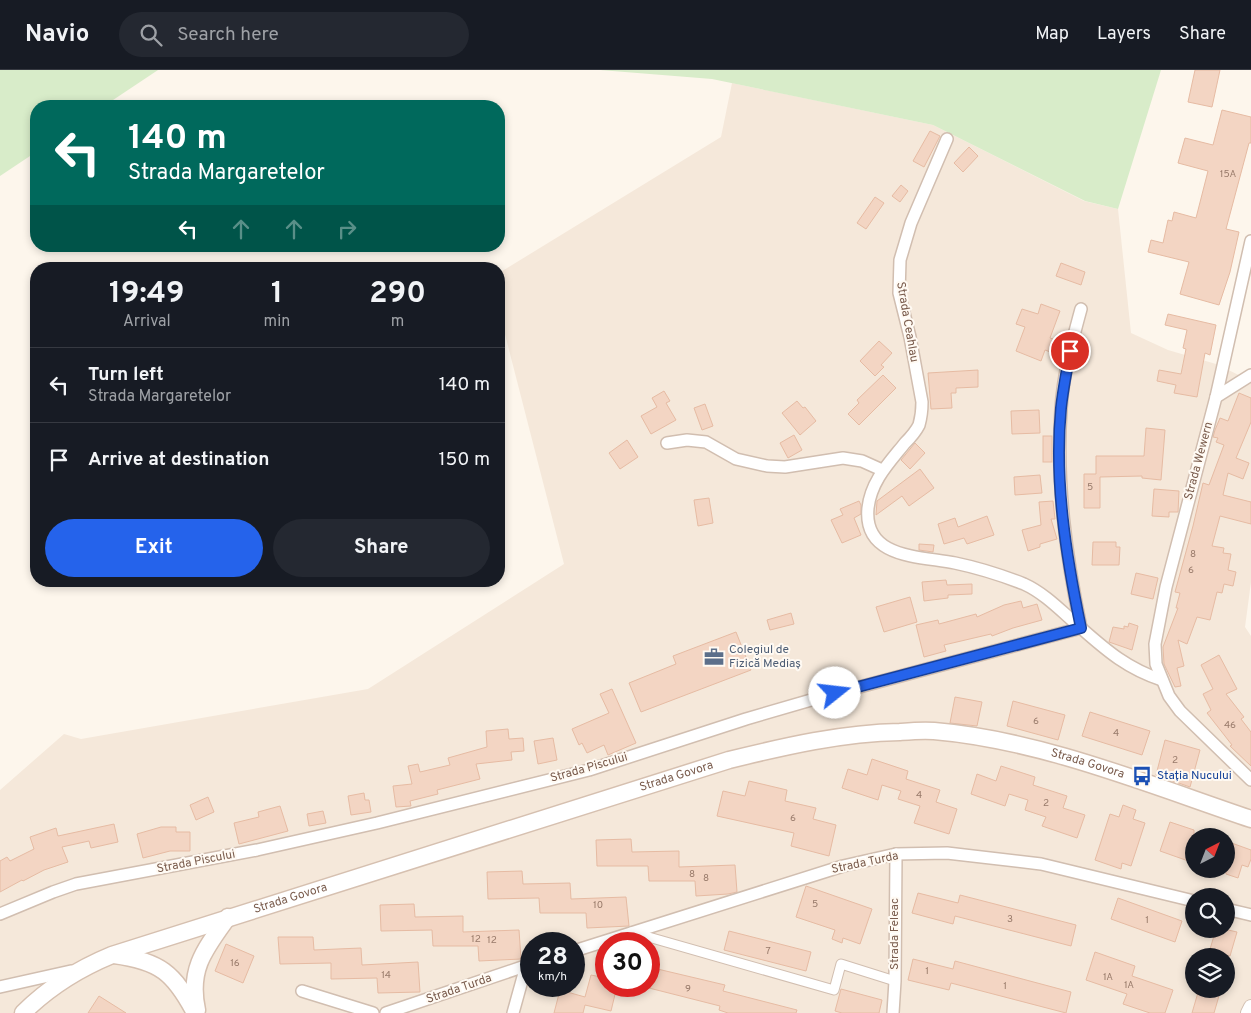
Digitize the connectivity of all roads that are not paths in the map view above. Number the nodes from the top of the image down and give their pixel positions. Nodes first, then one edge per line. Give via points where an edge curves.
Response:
1 (947, 140) dead end
2 (1251, 241) edge
3 (1081, 309) dead end
4 (1251, 376) edge
5 (1216, 397) junction
6 (667, 443) dead end
7 (882, 470) junction
8 (1081, 628) junction
9 (1162, 680) junction
10 (1251, 780) edge
11 (1251, 819) edge
12 (896, 854) junction
13 (1185, 899) edge
14 (1235, 911) edge
15 (0, 914) edge
16 (1251, 915) edge
17 (228, 917) junction
18 (631, 932) edge
19 (660, 940) edge
20 (112, 955) junction
21 (520, 968) edge
22 (80, 969) junction
23 (895, 981) junction
24 (0, 987) edge
25 (302, 991) dead end
26 (520, 991) edge
27 (1251, 1007) edge
28 (23, 1013) edge
29 (197, 1013) edge
30 (373, 1013) edge
31 (386, 1013) edge
32 (513, 1013) edge
33 (892, 1013) edge
34 (1248, 1013) edge

1 - 7 street, Strada Ceahlau via 911,223 900,260 899,293 922,412 911,436
2 - 5 street, Strada Wewern
3 - 8 street via 1061,408 1060,476 1065,538
4 - 5 street
5 - 9 street, Strada Wewern via 1158,625 1156,664
6 - 7 street via 706,442 736,459 767,466 785,468 843,458 862,461
7 - 8 street, Strada Ceahlau via 868,507 868,524 877,540 894,552 987,570 1025,585 1042,594
8 - 9 street via 1125,664
8 - 15 street, Strada Piscului via 818,698 589,770 257,850 76,884
9 - 10 street, Strada Wewern via 1180,711
11 - 17 main road, Strada Govora via 1016,744 933,731 849,735 729,760
12 - 13 street, Strada Turda via 947,853 1041,864
12 - 18 street, Strada Turda via 843,866
12 - 23 street, Strada Feleac
14 - 16 street
17 - 20 main road, Strada Govora
17 - 29 main road via 199,960 194,990
19 - 23 street via 834,990 841,964
20 - 22 main road, Strada Govora
20 - 29 main road via 156,965 180,986
21 - 31 street, Strada Turda
22 - 24 street
22 - 28 main road, Strada Govora
23 - 33 street, Strada Feleac
25 - 30 street
26 - 32 street
27 - 34 street

